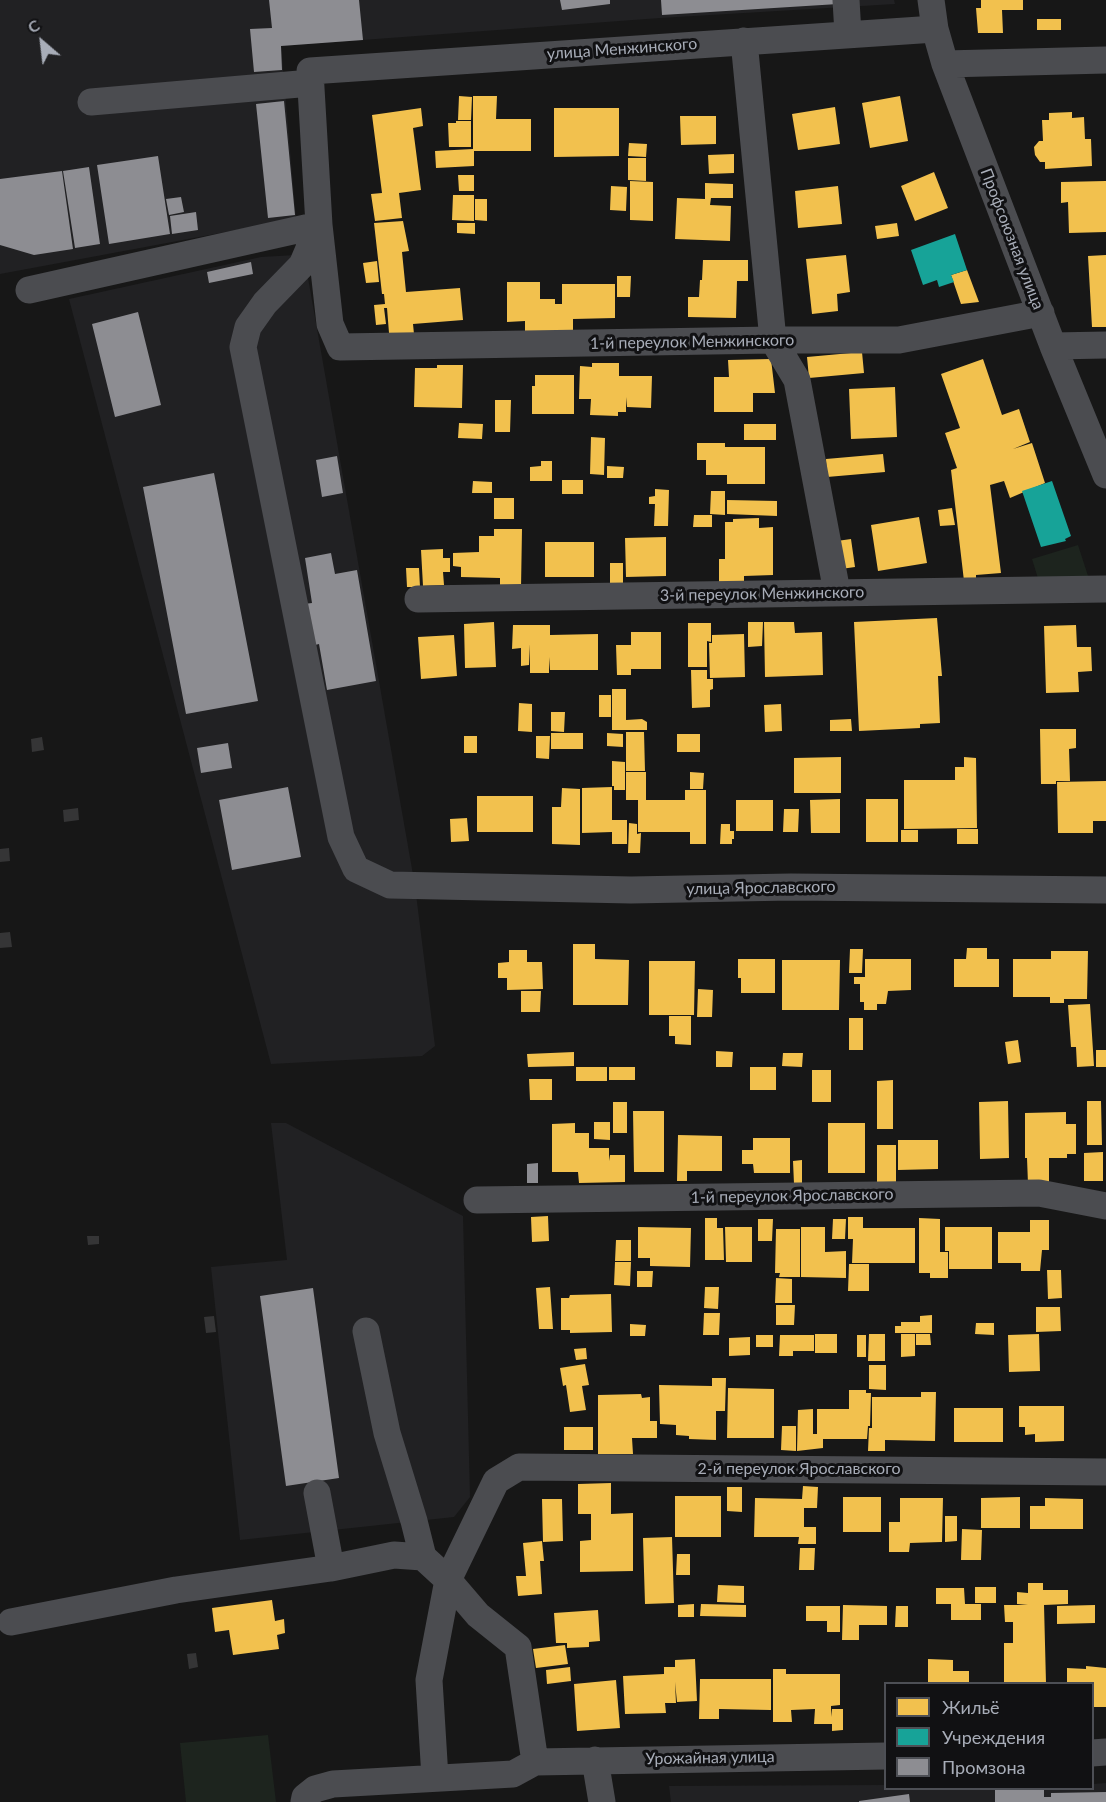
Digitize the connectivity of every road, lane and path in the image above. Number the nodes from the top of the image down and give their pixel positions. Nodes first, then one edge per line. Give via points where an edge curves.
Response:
1 (846, 0) edge
2 (931, 0) edge
3 (935, 29) junction
4 (848, 33) junction
5 (744, 41) junction
6 (1106, 60) edge
7 (945, 64) junction
8 (310, 77) junction
9 (91, 102) dead end
10 (320, 225) junction
11 (30, 290) dead end
12 (1041, 313) junction
13 (773, 340) junction
14 (1106, 345) edge
15 (1053, 346) junction
16 (1106, 475) edge
17 (1106, 589) edge
18 (837, 592) junction
19 (418, 599) dead end
20 (1106, 890) edge
21 (477, 1200) dead end
22 (1106, 1206) edge
23 (366, 1331) dead end
24 (1106, 1472) edge
25 (317, 1493) dead end
26 (423, 1557) junction
27 (331, 1568) junction
28 (448, 1580) junction
29 (11, 1622) dead end
30 (884, 1756) edge
31 (595, 1760) junction
32 (535, 1762) junction
33 (435, 1778) junction
34 (304, 1802) edge
35 (602, 1802) edge

1 - 4 street
2 - 3 street, Профсоюзная улица
3 - 4 street, улица Менжинского
3 - 7 street, Профсоюзная улица
4 - 5 street, улица Менжинского
5 - 8 street, улица Менжинского
5 - 13 street
6 - 7 street
7 - 12 street, Профсоюзная улица
8 - 9 street, улица Менжинского
8 - 10 street
10 - 11 street
10 - 13 street, 1-й переулок Менжинского via 330,324 340,347
10 - 20 street, улица Ярославского via 302,265 248,327 243,347 341,837 356,869 390,885 415,886
12 - 13 street, 1-й переулок Менжинского via 899,340
12 - 15 street, Профсоюзная улица
13 - 18 street via 797,380
14 - 15 street
15 - 16 street, Профсоюзная улица
17 - 18 street, 3-й переулок Менжинского
18 - 19 street, 3-й переулок Менжинского
21 - 22 street, 1-й переулок Ярославского via 1039,1193
23 - 26 street via 387,1433
24 - 28 street, 2-й переулок Ярославского via 519,1467 496,1481
25 - 27 street
26 - 27 street via 394,1555
26 - 28 street
27 - 29 street via 176,1590
28 - 32 street via 478,1616 518,1647
28 - 33 street via 429,1680
30 - 31 street, Урожайная улица
31 - 32 street, Урожайная улица
31 - 35 street
32 - 33 street via 513,1774
33 - 34 street via 333,1784 315,1789

